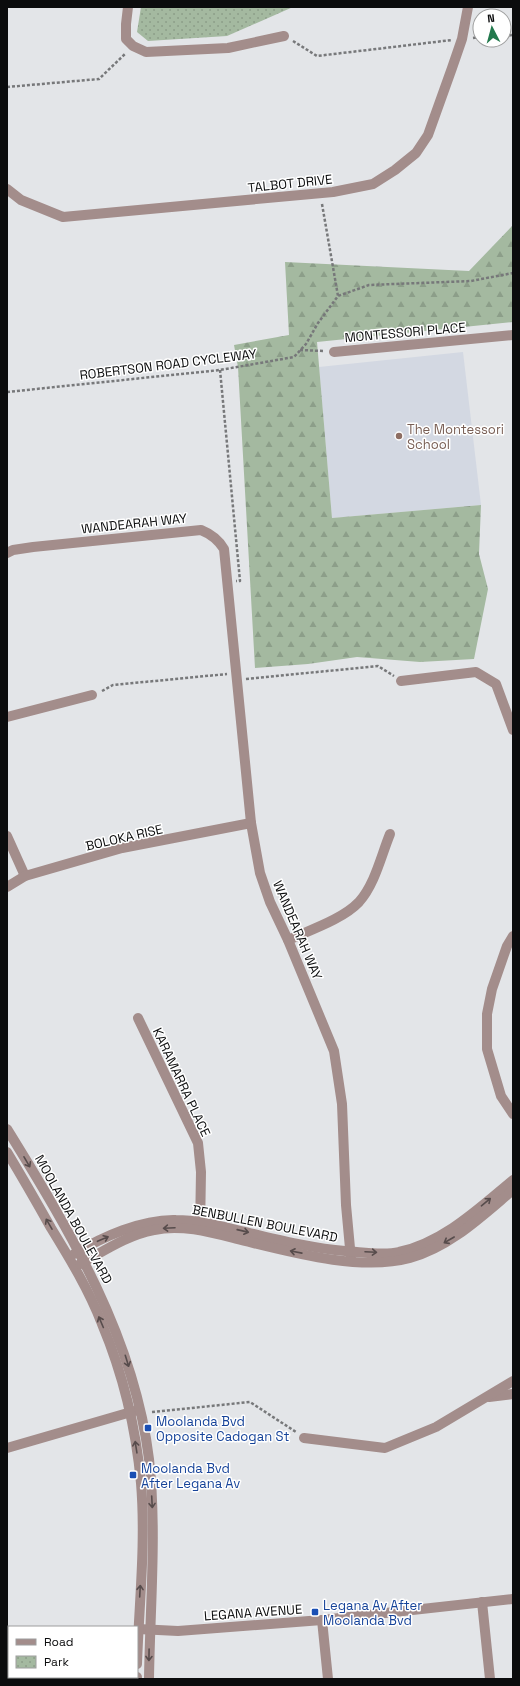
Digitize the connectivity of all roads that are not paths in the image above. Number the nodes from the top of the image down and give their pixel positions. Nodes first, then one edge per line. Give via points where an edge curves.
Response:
1 (128, 7) edge
2 (468, 7) edge
3 (284, 36) road end
4 (7, 189) edge
5 (513, 335) edge
6 (334, 352) road end
7 (7, 553) edge
8 (401, 681) road end
9 (92, 695) road end
10 (7, 717) edge
11 (513, 730) edge
12 (251, 823) junction
13 (390, 834) dead end
14 (7, 836) edge
15 (25, 876) junction
16 (7, 887) edge
17 (513, 936) edge
18 (288, 940) junction
19 (138, 1018) dead end
20 (513, 1114) edge
21 (7, 1129) edge
22 (7, 1152) edge
23 (513, 1180) edge
24 (513, 1190) edge
25 (200, 1226) junction
26 (79, 1251) junction
27 (351, 1256) junction
28 (69, 1257) junction
29 (84, 1261) junction
30 (74, 1266) junction
31 (513, 1381) edge
32 (513, 1394) edge
33 (485, 1397) junction
34 (144, 1411) junction
35 (129, 1412) junction
36 (304, 1438) road end
37 (7, 1448) edge
38 (513, 1599) edge
39 (482, 1602) junction
40 (322, 1620) junction
41 (138, 1630) joint
42 (150, 1630) junction
43 (149, 1679) edge
44 (328, 1679) edge
45 (490, 1679) edge

1 - 3 street via 126,39 133,46 146,52 228,48
2 - 4 street, TALBOT DRIVE via 462,38 428,134 416,153 373,184 320,193 63,218 21,200
5 - 6 street, MONTESSORI PLACE
7 - 12 street, WANDEARAH WAY via 33,547 201,530 219,540 224,549 228,582
8 - 11 street via 476,672 496,684
9 - 10 street
12 - 15 street, BOLOKA RISE via 122,848
12 - 18 street, WANDEARAH WAY via 260,873 267,895
13 - 18 street via 371,882 359,901 346,912
14 - 15 street
15 - 16 street, BOLOKA RISE
17 - 20 street via 492,989 487,1014 487,1049 501,1096
18 - 27 street, WANDEARAH WAY via 334,1051 342,1104
19 - 25 street, KARAMARRA PLACE via 198,1143 201,1172
21 -> 26 street, MOOLANDA BOULEVARD
28 -> 22 street, MOOLANDA BOULEVARD
27 -> 23 street, BENBULLEN BOULEVARD via 398,1252 424,1243 457,1225
24 -> 27 street, BENBULLEN BOULEVARD via 464,1231 428,1251 410,1258 391,1261
26 -> 25 street, BENBULLEN BOULEVARD via 150,1222 176,1220
25 - 27 street, BENBULLEN BOULEVARD via 278,1249
25 -> 29 street, BENBULLEN BOULEVARD via 154,1230 118,1242
26 - 28 street, BENBULLEN BOULEVARD
26 - 29 street, MOOLANDA BOULEVARD
28 - 30 street, MOOLANDA BOULEVARD
29 - 30 street, BENBULLEN BOULEVARD
29 -> 34 street, MOOLANDA BOULEVARD via 120,1340
35 -> 30 street, MOOLANDA BOULEVARD via 114,1356 102,1324
31 - 33 street
32 - 33 street
33 - 36 street via 436,1427 385,1448
34 - 35 street
34 -> 42 street, MOOLANDA BOULEVARD via 153,1520
35 - 37 street
41 -> 35 street, MOOLANDA BOULEVARD via 143,1536 139,1463
38 - 39 street, LEGANA AVENUE
39 - 40 street, LEGANA AVENUE
39 - 45 street
40 - 42 street, LEGANA AVENUE via 178,1631
40 - 44 street
41 - 42 street, LEGANA AVENUE
42 -> 43 street, MOOLANDA BOULEVARD

